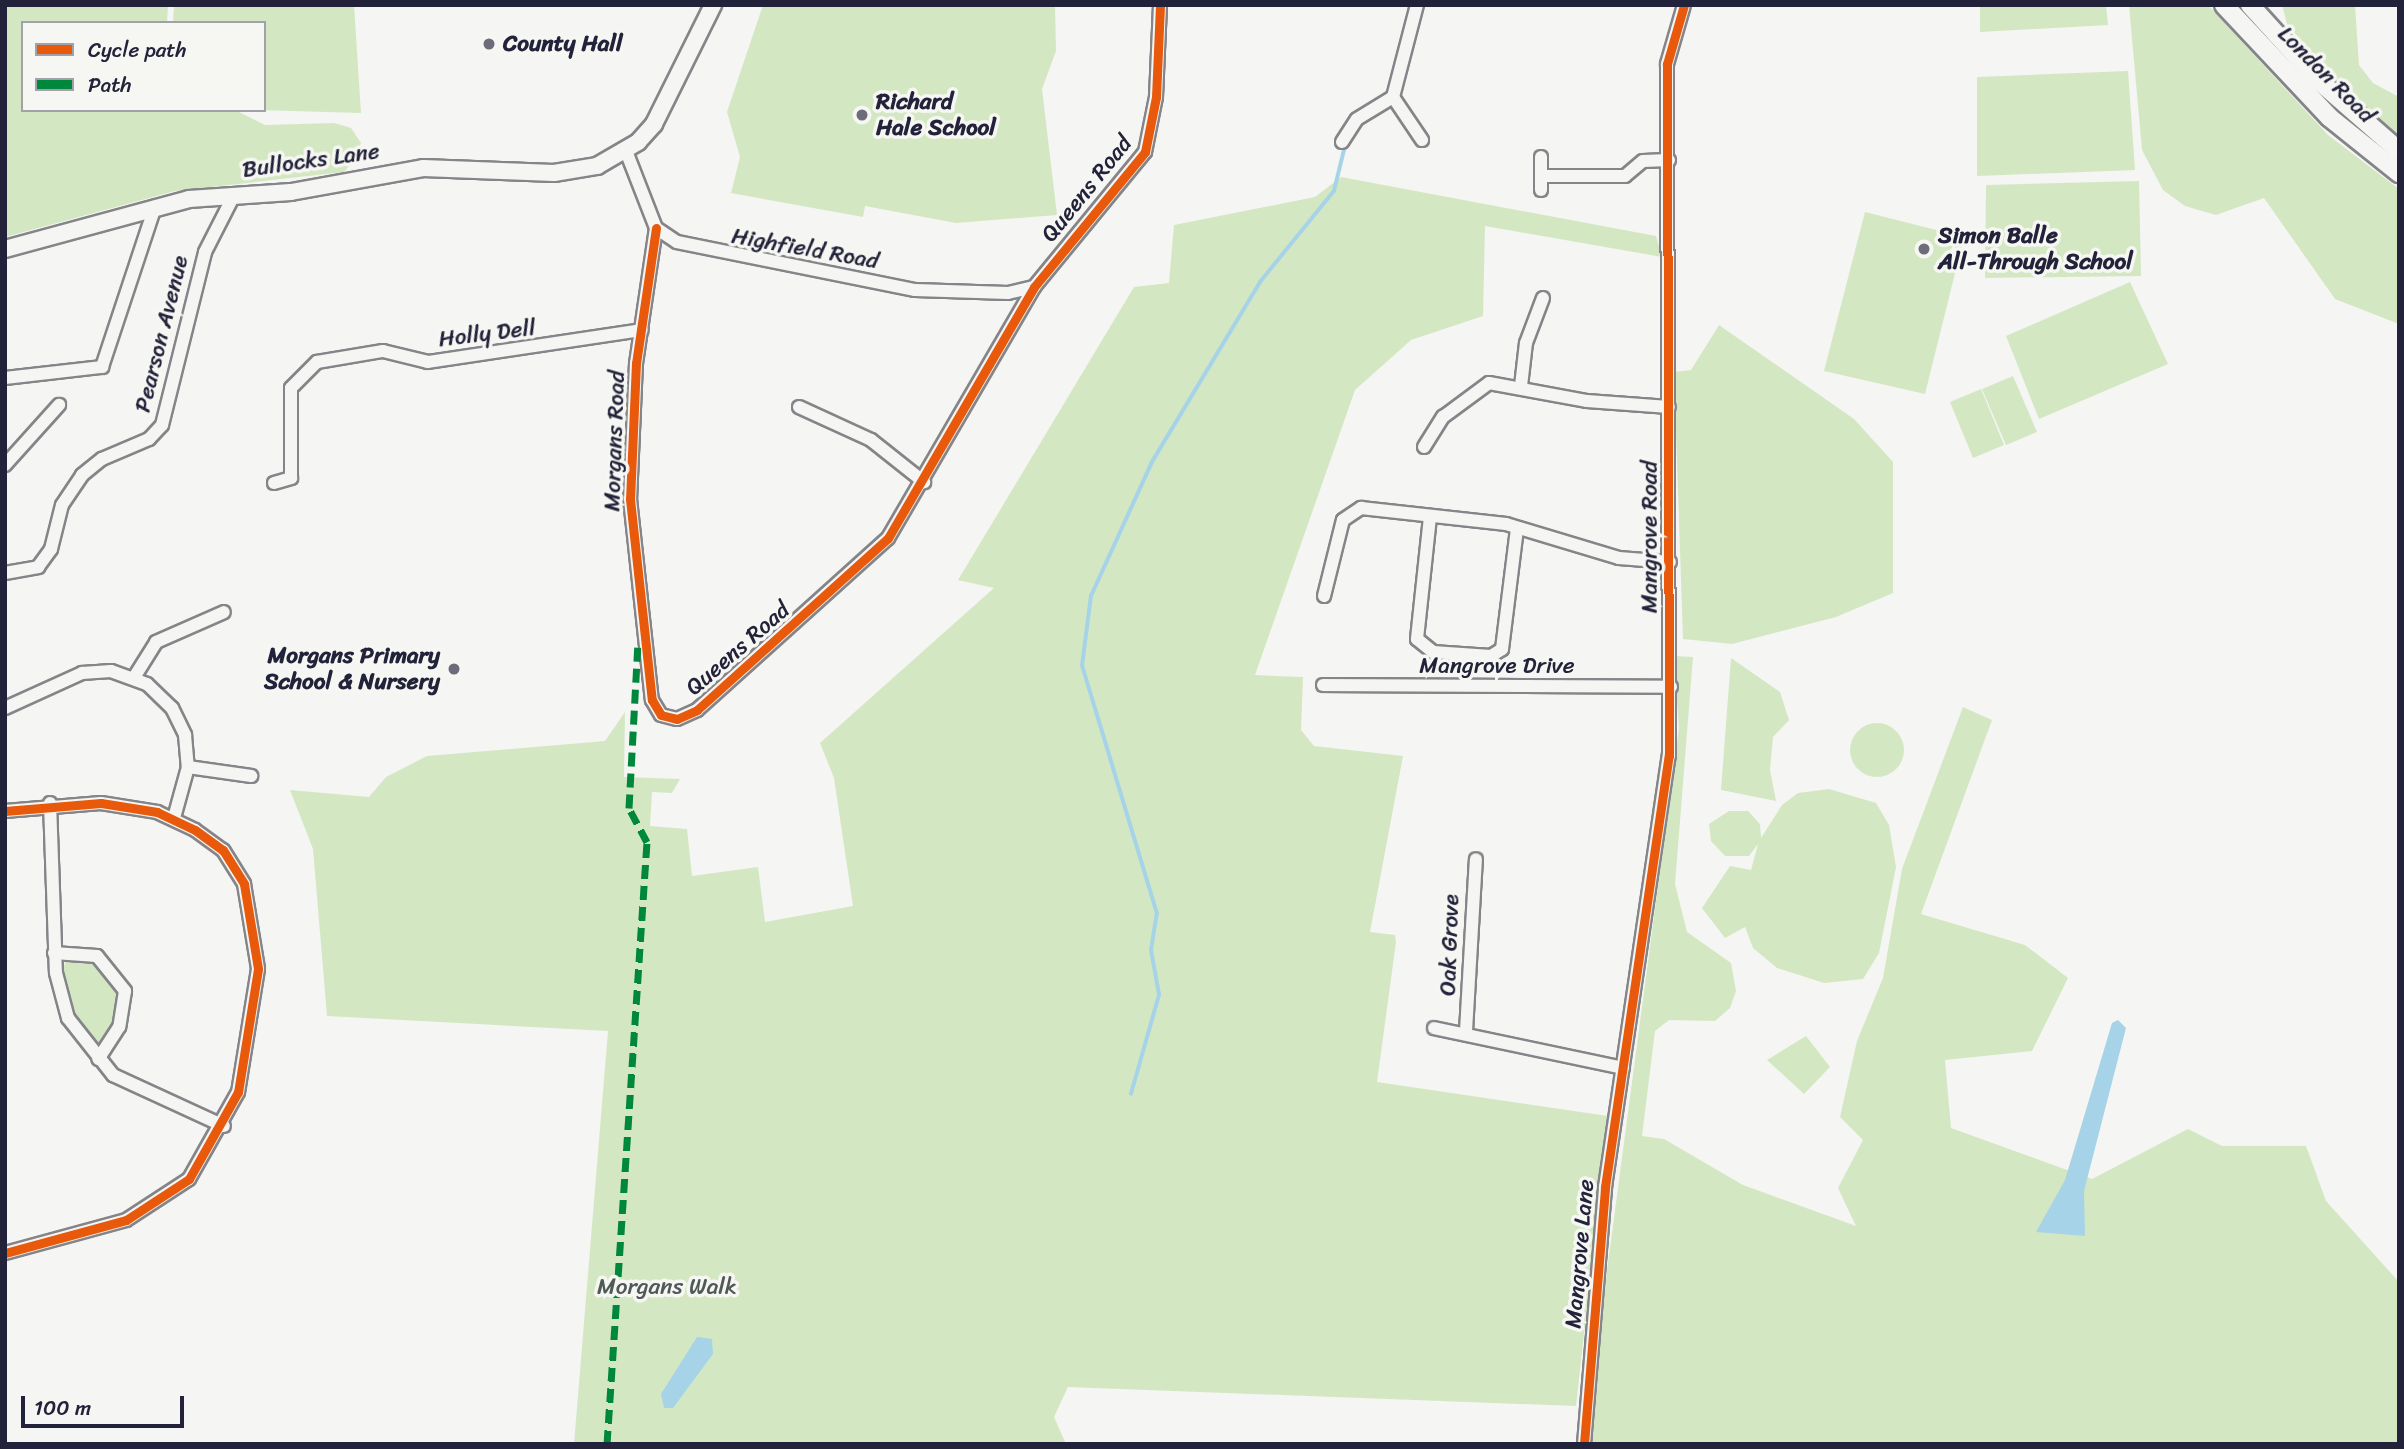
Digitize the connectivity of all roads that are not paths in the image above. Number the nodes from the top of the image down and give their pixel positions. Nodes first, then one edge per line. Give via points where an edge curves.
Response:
1 (713, 5) edge
2 (1160, 5) edge
3 (1417, 5) edge
4 (1684, 5) edge
5 (2224, 5) edge
6 (2250, 5) edge
7 (2266, 13) edge
8 (1393, 97) junction
9 (1422, 140) dead end
10 (1342, 142) dead end
11 (626, 151) junction
12 (2399, 151) edge
13 (1541, 157) dead end
14 (1669, 160) junction
15 (2399, 173) edge
16 (1541, 176) junction
17 (1541, 190) dead end
18 (234, 195) junction
19 (155, 207) junction
20 (656, 228) junction
21 (5, 249) edge
22 (1034, 287) junction
23 (1543, 298) dead end
24 (642, 330) junction
25 (5, 378) edge
26 (1521, 386) junction
27 (60, 405) dead end
28 (799, 407) dead end
29 (1669, 407) junction
30 (1424, 447) dead end
31 (5, 465) edge
32 (924, 482) junction
33 (274, 483) dead end
34 (1430, 517) junction
35 (1517, 530) junction
36 (1670, 562) junction
37 (5, 573) edge
38 (1324, 596) dead end
39 (223, 612) dead end
40 (135, 677) junction
41 (1323, 685) dead end
42 (1671, 687) junction
43 (6, 707) edge
44 (683, 719) joint
45 (188, 767) junction
46 (251, 776) dead end
47 (50, 803) junction
48 (5, 811) edge
49 (174, 818) junction
50 (1476, 859) dead end
51 (54, 953) junction
52 (1434, 1028) dead end
53 (1466, 1031) junction
54 (98, 1059) junction
55 (1623, 1068) junction
56 (224, 1126) junction
57 (5, 1254) edge
58 (1584, 1444) edge

1 - 11 main road via 667,104
2 - 22 street, Queens Road via 1156,97 1145,152
3 - 8 street
4 - 14 street, Mangrove Road via 1668,48
5 - 15 highway, London Road via 2329,117
6 - 7 highway, London Road
7 - 12 highway, London Road
8 - 9 street
8 - 10 street via 1357,119
11 - 18 main road, Bullocks Lane via 573,170 423,168 291,192
11 - 20 street
13 - 16 street
14 - 16 street via 1643,162 1625,176
14 - 29 street, Mangrove Road
16 - 17 street
18 - 19 main road, Bullocks Lane
18 - 37 street, Pearson Avenue via 208,244 162,425 149,439 102,459 82,475 59,512 51,549 38,567
19 - 21 main road, Bullocks Lane
19 - 25 street via 102,367
20 - 22 street, Highfield Road via 677,242 717,254 844,279 976,293
20 - 24 street, Morgans Road
22 - 32 street, Queens Road
23 - 26 street via 1526,344
24 - 33 street, Holly Dell via 428,362 383,351 317,362 290,388 292,473 287,481
24 - 44 street, Morgans Road via 629,445 632,526 652,700 661,715
26 - 29 street via 1575,400
26 - 30 street via 1498,382 1474,388 1443,417
27 - 31 street
28 - 32 street via 871,440
29 - 36 street, Mangrove Road
32 - 44 street, Queens Road via 861,568
34 - 35 street
34 - 35 street via 1417,639 1433,652 1491,656 1502,649
34 - 38 street via 1349,512 1334,544
35 - 36 street via 1619,558
36 - 42 street, Mangrove Road
39 - 40 street via 156,642
40 - 43 street via 82,674
40 - 45 street via 172,709 185,735
41 - 42 street, Mangrove Drive
42 - 55 street, Mangrove Road via 1661,824
45 - 46 street
45 - 49 street
47 - 48 street
47 - 49 street via 121,806
47 - 51 street
49 - 56 street via 223,850 244,884 255,922 254,1020 245,1071
50 - 53 street, Oak Grove
51 - 54 street via 68,1018
51 - 54 street via 97,956 113,967 125,991 119,1027
52 - 53 street, Oak Grove
53 - 55 street, Oak Grove via 1531,1053
54 - 56 street via 137,1090
55 - 58 street, Mangrove Lane via 1605,1187
56 - 57 street via 198,1167 153,1207

